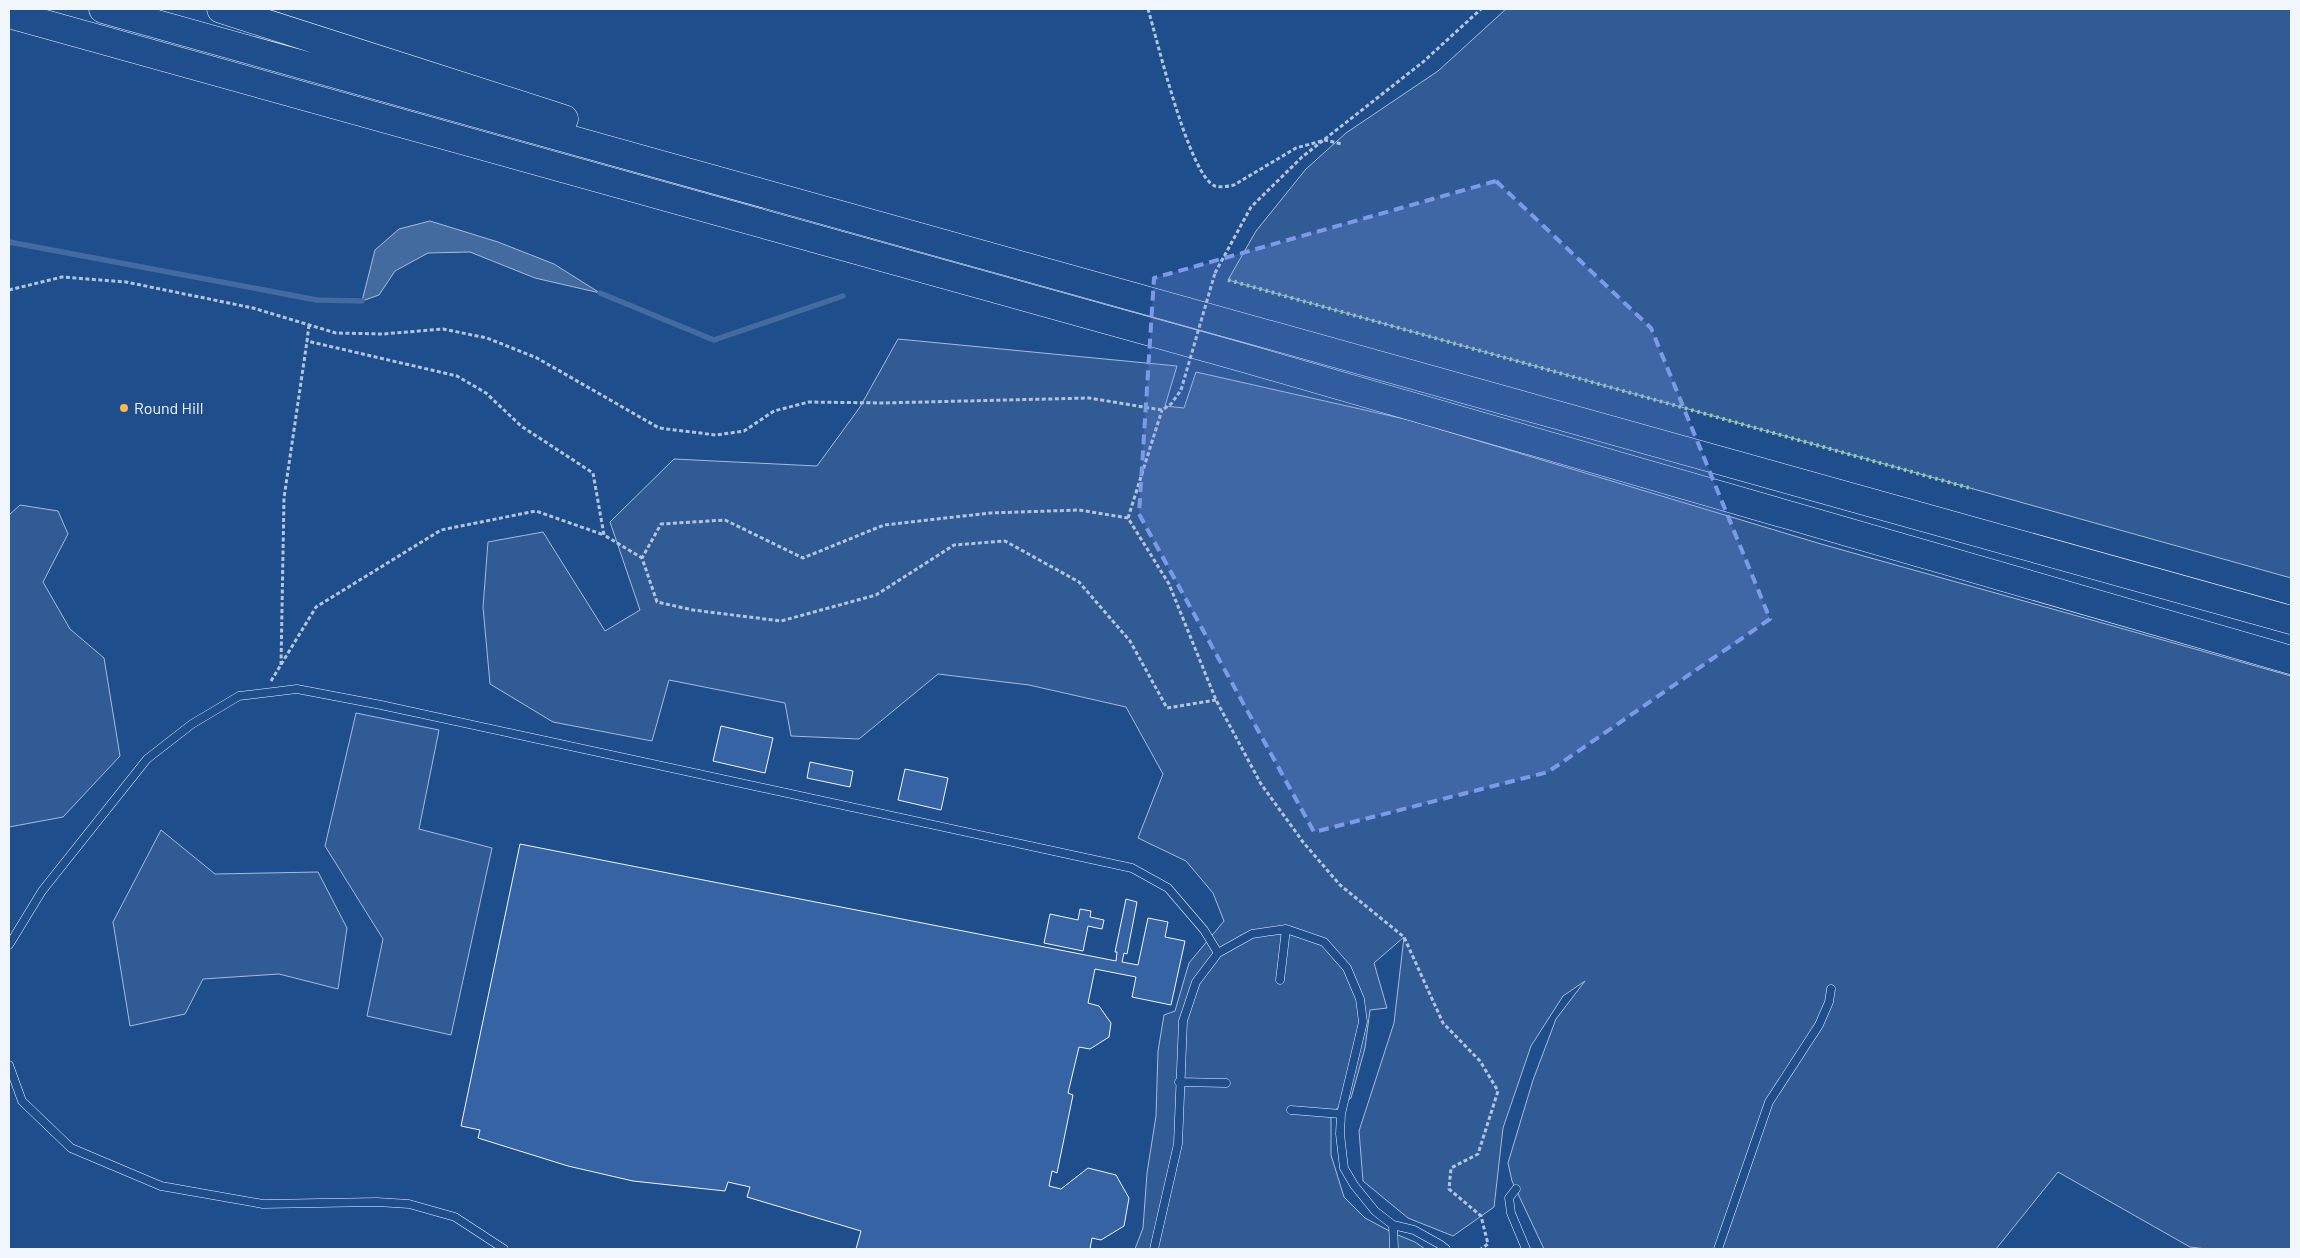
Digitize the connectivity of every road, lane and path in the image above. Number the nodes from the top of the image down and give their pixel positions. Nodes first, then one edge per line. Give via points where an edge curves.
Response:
1 (103, 9) edge
2 (221, 9) edge
3 (1148, 9) edge
4 (1482, 9) edge
5 (9, 14) edge
6 (1325, 140) junction
7 (1342, 144) dead end
8 (9, 290) edge
9 (1186, 312) junction
10 (309, 325) junction
11 (307, 341) junction
12 (1162, 410) junction
13 (1128, 518) junction
14 (604, 535) junction
15 (642, 558) junction
16 (2291, 620) edge
17 (2291, 660) edge
18 (280, 665) junction
19 (263, 693) junction
20 (1216, 700) junction
21 (1286, 929) junction
22 (9, 945) edge
23 (1218, 953) junction
24 (1280, 980) dead end
25 (1831, 989) dead end
26 (9, 1065) edge
27 (1178, 1082) junction
28 (1226, 1083) dead end
29 (1291, 1110) dead end
30 (1341, 1114) junction
31 (1516, 1189) dead end
32 (1393, 1225) junction
33 (504, 1249) edge
34 (1154, 1249) edge
35 (1394, 1249) edge
36 (1446, 1249) edge
37 (1481, 1249) edge
38 (1526, 1249) edge
39 (1718, 1249) edge

1 - 9 highway
2 - 9 highway
3 - 6 path via 1192,152 1204,176 1214,186 1234,185 1296,148
4 - 6 path via 1423,62
5 - 17 highway via 1244,358
6 - 7 path
6 - 12 path, bridge via 1302,157 1251,207 1215,273 1181,390
8 - 10 path via 62,277 126,282 253,308
9 - 16 highway
10 - 11 path
10 - 12 path via 336,334 383,334 443,328 487,338 537,358 659,428 716,435 744,431 774,411 809,402 1089,398
11 - 14 path via 457,376 486,393 521,426 593,473
11 - 18 path via 284,498
12 - 13 path
13 - 15 path via 1078,510 990,513 884,525 803,558 725,520 661,524
13 - 20 path via 1169,584
14 - 15 path
14 - 18 path via 536,511 441,530 316,607
15 - 20 path via 657,602 781,621 876,595 954,545 1005,541 1079,582 1130,641 1167,708
18 - 19 path
19 - 22 lane via 239,696 192,724 147,759 42,891
19 - 23 lane via 297,689 381,705 1132,868 1168,888 1204,930
20 - 37 path via 1261,784 1303,842 1340,885 1404,936 1443,1023 1480,1061 1498,1091 1478,1154 1451,1168 1449,1189 1481,1216 1488,1244
21 - 23 lane via 1252,934
21 - 24 lane
21 - 30 lane via 1324,942 1346,968 1360,999 1363,1022
23 - 27 lane via 1196,982 1183,1021
25 - 39 lane via 1819,1025 1768,1102
26 - 33 lane via 22,1101 70,1148 161,1186 263,1204 409,1204 455,1217
27 - 28 lane
27 - 34 lane via 1178,1144
29 - 30 lane
30 - 32 lane via 1344,1168 1375,1211
31 - 38 lane via 1509,1198 1511,1213
32 - 35 lane
32 - 36 lane via 1414,1230

